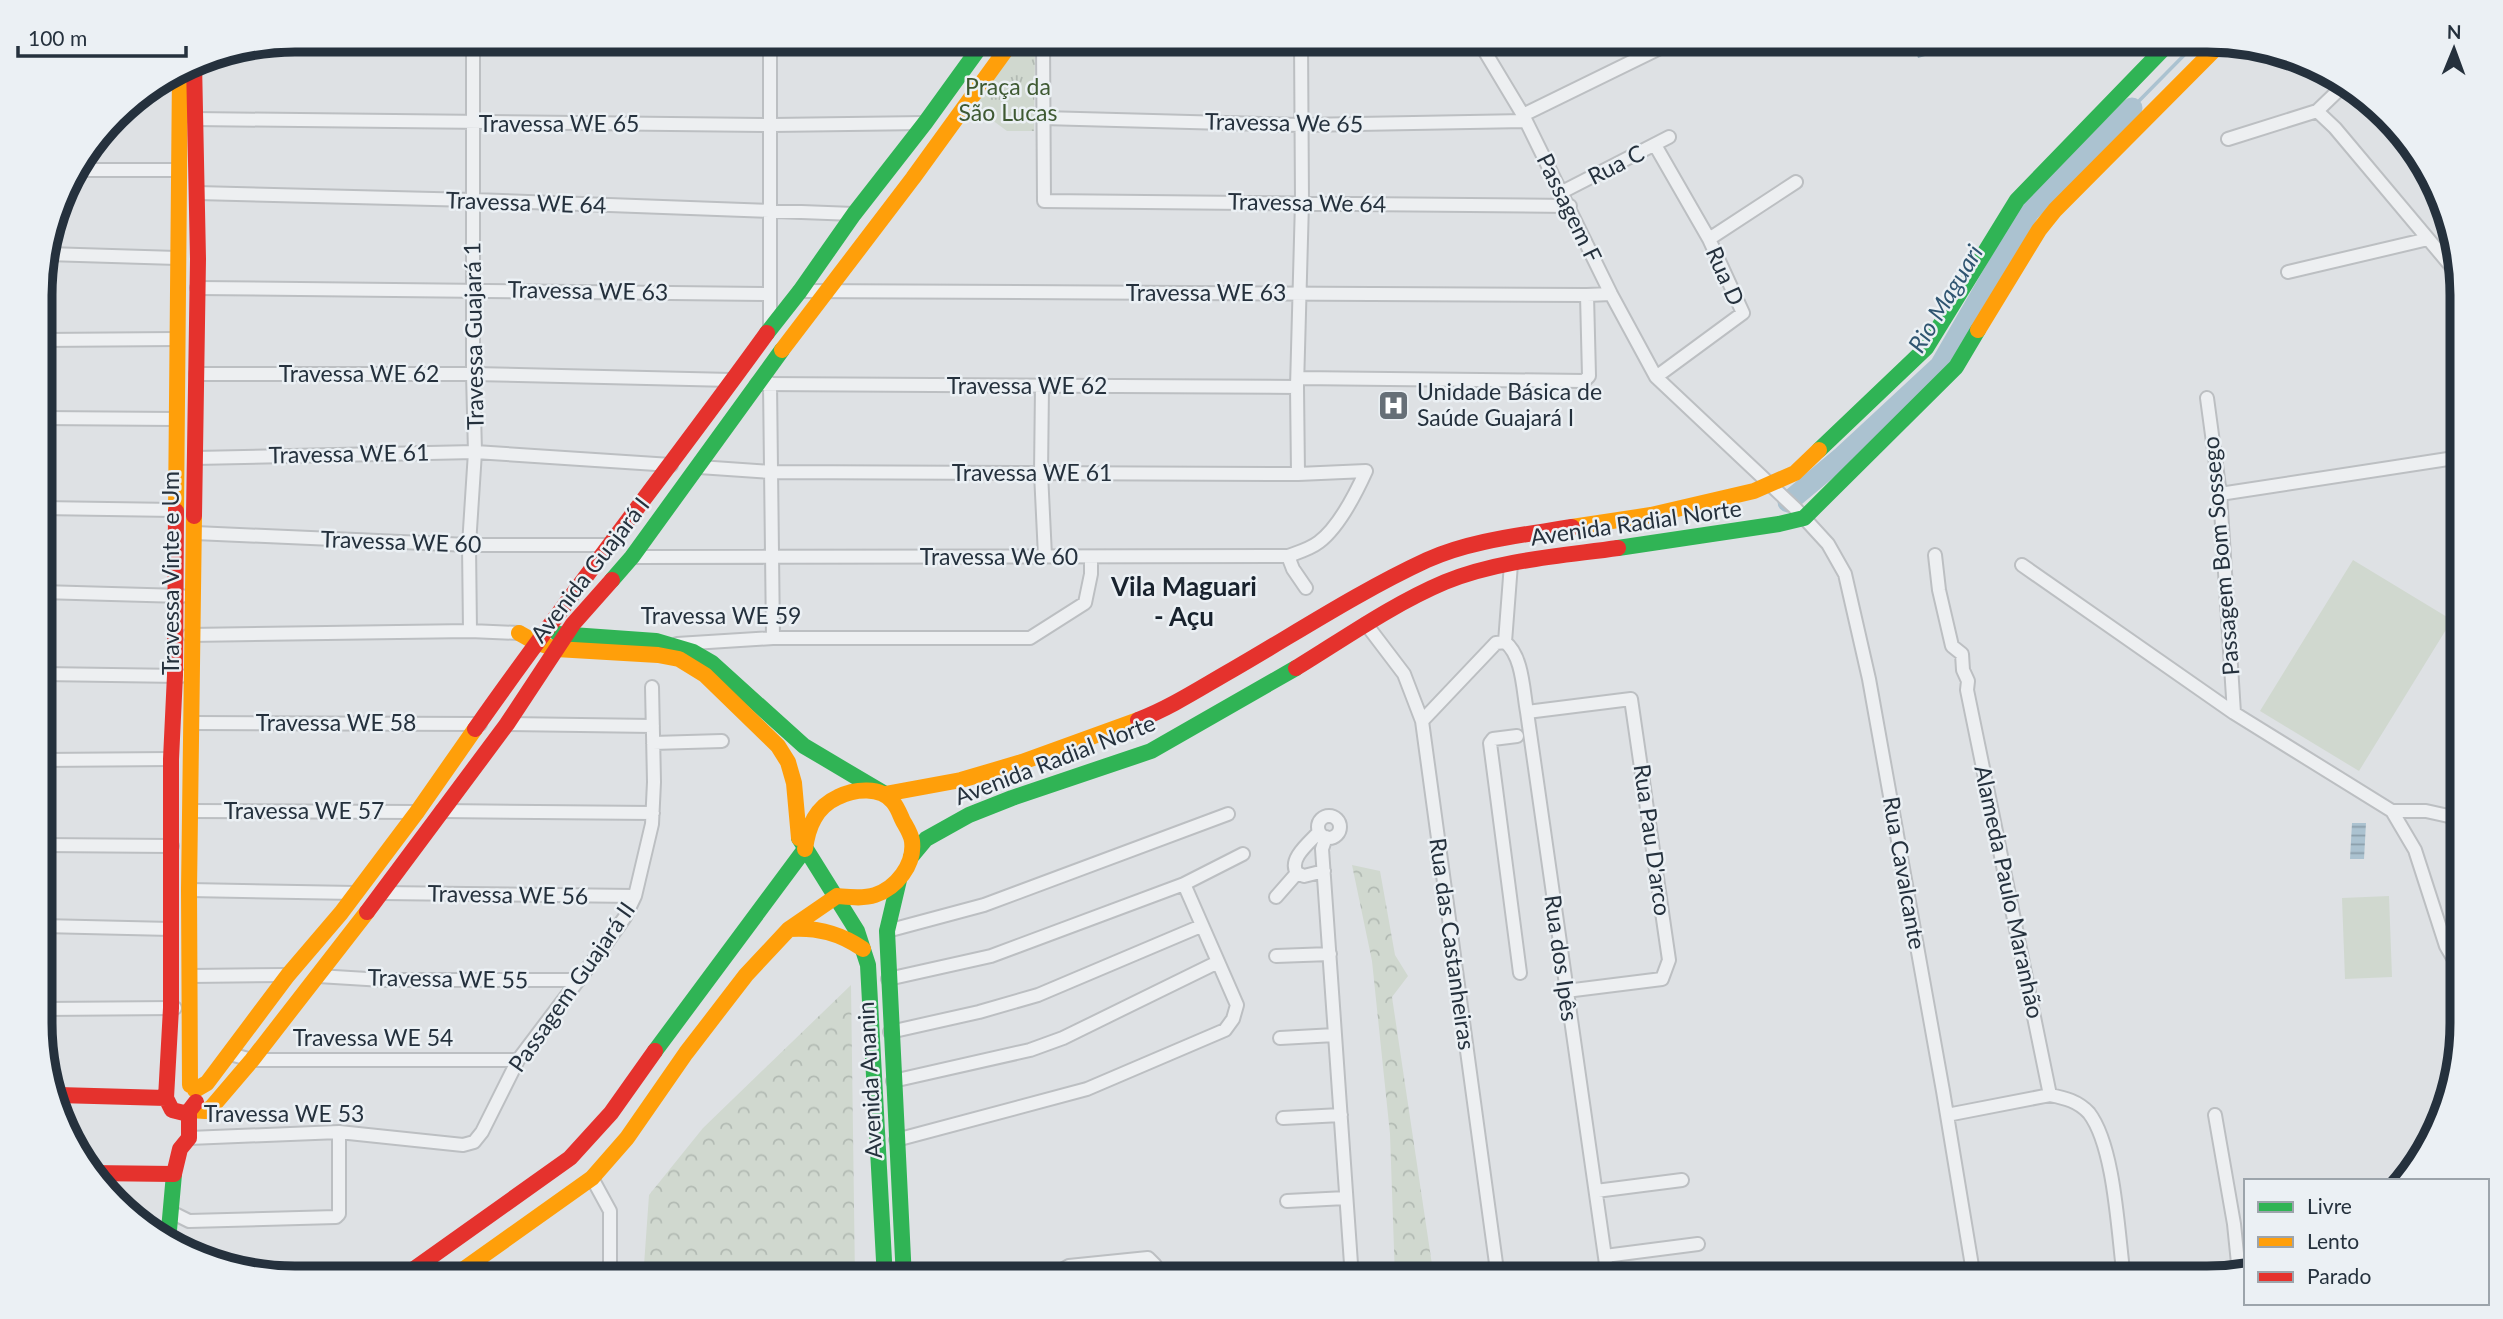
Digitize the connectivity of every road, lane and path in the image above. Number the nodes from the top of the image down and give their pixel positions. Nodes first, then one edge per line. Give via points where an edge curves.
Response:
1 (473, 52) edge
2 (770, 52) edge
3 (976, 52) edge
4 (1004, 52) edge
5 (1043, 52) edge
6 (1301, 52) edge
7 (1485, 52) edge
8 (1652, 52) edge
9 (2160, 52) edge
10 (2212, 52) edge
11 (194, 75) edge
12 (180, 82) edge
13 (2338, 90) edge
14 (2317, 111) junction
15 (1043, 118) junction
16 (1524, 118) junction
17 (194, 119) junction
18 (474, 123) junction
19 (925, 123) junction
20 (772, 125) junction
21 (1302, 125) junction
22 (1669, 137) dead end
23 (2228, 139) dead end
24 (1655, 145) junction
25 (88, 170) edge
26 (178, 170) junction
27 (1796, 182) dead end
28 (1562, 192) junction
29 (197, 193) junction
30 (473, 200) junction
31 (1302, 202) junction
32 (1570, 206) junction
33 (770, 212) junction
34 (854, 214) junction
35 (1709, 239) junction
36 (2428, 239) junction
37 (56, 254) edge
38 (177, 258) junction
39 (2448, 262) edge
40 (2288, 272) dead end
41 (197, 288) junction
42 (472, 290) junction
43 (800, 291) junction
44 (825, 291) junction
45 (1299, 293) junction
46 (769, 294) junction
47 (1611, 294) junction
48 (1587, 295) junction
49 (770, 328) junction
50 (177, 339) junction
51 (53, 340) edge
52 (196, 374) junction
53 (473, 374) junction
54 (1656, 377) junction
55 (732, 380) junction
56 (1297, 382) junction
57 (764, 384) junction
58 (1042, 387) junction
59 (2207, 398) dead end
60 (53, 418) edge
61 (177, 419) junction
62 (475, 452) junction
63 (195, 458) junction
64 (2450, 459) edge
65 (671, 465) junction
66 (699, 467) junction
67 (1366, 471) joint
68 (771, 472) junction
69 (1041, 473) junction
70 (1298, 474) junction
71 (1774, 486) junction
72 (2220, 494) junction
73 (53, 508) edge
74 (175, 510) junction
75 (1800, 513) junction
76 (195, 533) junction
77 (469, 545) junction
78 (608, 545) junction
79 (1935, 555) dead end
80 (632, 556) junction
81 (771, 556) junction
82 (1045, 556) junction
83 (1288, 556) junction
84 (1091, 557) junction
85 (1511, 564) junction
86 (2022, 565) dead end
87 (1306, 588) dead end
88 (53, 592) edge
89 (174, 596) junction
90 (193, 597) junction
91 (1366, 624) junction
92 (470, 631) junction
93 (519, 633) joint
94 (174, 634) junction
95 (192, 635) junction
96 (539, 637) junction
97 (773, 638) junction
98 (1505, 642) junction
99 (560, 643) junction
100 (677, 644) junction
101 (52, 674) edge
102 (175, 676) junction
103 (194, 676) junction
104 (652, 687) dead end
105 (1527, 712) junction
106 (2234, 713) junction
107 (1422, 721) junction
108 (192, 723) junction
109 (480, 724) junction
110 (507, 724) junction
111 (653, 726) junction
112 (1517, 736) dead end
113 (722, 741) dead end
114 (653, 743) junction
115 (172, 759) junction
116 (52, 760) edge
117 (889, 798) junction
118 (191, 811) junction
119 (443, 811) junction
120 (2392, 811) junction
121 (417, 812) junction
122 (653, 813) junction
123 (1228, 814) dead end
124 (2450, 816) edge
125 (52, 845) edge
126 (172, 846) junction
127 (808, 854) junction
128 (1243, 854) dead end
129 (911, 857) junction
130 (1324, 871) junction
131 (1297, 873) junction
132 (899, 880) junction
133 (1184, 884) junction
134 (189, 890) junction
135 (355, 893) junction
136 (382, 893) junction
137 (834, 893) junction
138 (635, 896) junction
139 (1276, 897) dead end
140 (52, 926) edge
141 (1201, 926) junction
142 (171, 929) junction
143 (789, 929) junction
144 (887, 931) junction
145 (863, 949) junction
146 (2450, 953) edge
147 (1329, 954) junction
148 (1276, 956) dead end
149 (1218, 962) junction
150 (1520, 973) dead end
151 (288, 975) junction
152 (190, 976) junction
153 (317, 976) junction
154 (888, 979) junction
155 (579, 980) junction
156 (1566, 991) junction
157 (171, 1007) junction
158 (190, 1008) junction
159 (52, 1009) edge
160 (890, 1032) junction
161 (1335, 1035) junction
162 (1280, 1038) dead end
163 (230, 1054) junction
164 (252, 1060) junction
165 (518, 1060) junction
166 (893, 1081) junction
167 (192, 1087) junction
168 (2050, 1095) junction
169 (64, 1096) edge
170 (190, 1110) junction
171 (1341, 1115) junction
172 (1947, 1115) junction
173 (2215, 1115) dead end
174 (1283, 1118) dead end
175 (174, 1121) junction
176 (339, 1132) junction
177 (896, 1140) junction
178 (463, 1145) joint
179 (104, 1173) edge
180 (174, 1174) junction
181 (593, 1178) junction
182 (1682, 1180) dead end
183 (1596, 1191) junction
184 (1346, 1198) junction
185 (1287, 1201) dead end
186 (171, 1212) junction
187 (169, 1231) edge
188 (1698, 1244) dead end
189 (1605, 1256) junction
190 (2238, 1264) edge
191 (418, 1266) edge
192 (468, 1266) edge
193 (610, 1266) edge
194 (884, 1266) edge
195 (903, 1266) edge
196 (1069, 1266) edge
197 (1155, 1266) edge
198 (1351, 1266) edge
199 (1496, 1266) edge
200 (1606, 1266) edge
201 (1972, 1266) edge
202 (2122, 1266) edge

1 - 18 street, Travessa Guajará 1
2 - 20 street
3 - 19 main road, Avenida Guajará I
4 - 44 main road, Avenida Guajará I
5 - 15 street
6 - 21 street
7 - 16 street, Passagem F
8 - 16 street
9 - 71 main road, Avenida Radial Norte via 2017,200 1926,348 1795,473
10 - 75 main road via 2055,210 1956,367
11 - 17 main road, Travessa Vinte e Um
12 - 26 main road, Travessa Vinte e Um
13 - 14 street
14 - 23 street
14 - 36 street
15 - 21 street, Travessa We 65
15 - 31 street, Travessa We 64 via 1044,201
16 - 21 street, Travessa We 65
16 - 28 street, Passagem F
17 - 18 street, Travessa WE 65
17 - 29 main road, Travessa Vinte e Um
18 - 20 street, Travessa WE 65
18 - 30 street, Travessa Guajará 1
19 - 20 street, Travessa WE 65
19 - 34 main road, Avenida Guajará I
20 - 33 street
21 - 31 street
22 - 24 street, Rua C
24 - 28 street, Rua C
24 - 35 street, Rua D
25 - 26 street
26 - 38 main road, Travessa Vinte e Um
27 - 35 street
28 - 32 street, Passagem F
29 - 30 street, Travessa WE 64
29 - 41 main road, Travessa Vinte e Um
30 - 33 street, Travessa WE 64
30 - 42 street, Travessa Guajará 1
31 - 32 street, Travessa We 64
31 - 45 street
32 - 47 street, Passagem F
33 - 34 street, Travessa WE 64
33 - 46 street
34 - 43 main road, Avenida Guajará I
35 - 54 street, Rua D via 1743,313
36 - 39 street
36 - 40 street
37 - 38 street
38 - 50 main road, Travessa Vinte e Um
41 - 42 street, Travessa WE 63
41 - 52 main road, Travessa Vinte e Um
42 - 46 street, Travessa WE 63
42 - 53 street, Travessa Guajará 1
43 - 44 street, Travessa WE 63
43 - 49 main road, Avenida Guajará I
44 - 45 street, Travessa WE 63
44 - 57 main road, Avenida Guajará I
45 - 48 street, Travessa WE 63
45 - 56 street
46 - 49 street
47 - 48 street, Travessa WE 63
47 - 54 street, Passagem F
48 - 56 street, Travessa WE 62 via 1589,376 1584,381
49 - 55 main road, Avenida Guajará I
50 - 51 street
50 - 61 main road, Travessa Vinte e Um
52 - 53 street, Travessa WE 62
52 - 63 main road, Travessa Vinte e Um
53 - 55 street, Travessa WE 62
53 - 62 street, Travessa Guajará 1
54 - 71 street, Rua Cavalcante
55 - 65 main road, Avenida Guajará I
56 - 58 street, Travessa WE 62
56 - 70 street
57 - 58 street, Travessa WE 62
57 - 66 main road, Avenida Guajará I
57 - 68 street
58 - 69 street
59 - 72 street, Passagem Bom Sossego
60 - 61 street
61 - 74 main road, Travessa Vinte e Um
62 - 63 street, Travessa WE 61
62 - 65 street, Travessa WE 61
62 - 77 street, Travessa Guajará 1
63 - 76 main road, Travessa Vinte e Um
64 - 72 street
65 - 78 main road, Avenida Guajará I
66 - 68 street, Travessa WE 61
66 - 80 main road, Avenida Guajará I
67 - 70 street, Travessa WE 61
67 - 83 street, Travessa We 60 via 1322,540
68 - 69 street, Travessa WE 61
68 - 81 street
69 - 70 street, Travessa WE 61
69 - 82 street
71 - 75 street, Rua Cavalcante
71 - 117 main road, Avenida Radial Norte via 1651,515 1514,536 1451,551 1342,606 1143,718 1022,762
72 - 106 street, Passagem Bom Sossego
73 - 74 street
74 - 89 main road, Travessa Vinte e Um
75 - 85 main road, Avenida Radial Norte via 1779,524
75 - 172 street, Rua Cavalcante via 1832,550 1845,574 1869,679
76 - 77 street, Travessa WE 60
76 - 90 main road, Travessa Vinte e Um
77 - 78 street, Travessa WE 60
77 - 92 street, Travessa Guajará 1
78 - 96 main road, Avenida Guajará I
79 - 168 street, Alameda Paulo Maranhão via 1952,646 1962,654 1968,681
80 - 81 street, Travessa We 60
80 - 99 main road, Avenida Guajará I
81 - 82 street, Travessa We 60
81 - 97 street
82 - 84 street, Travessa We 60
83 - 84 street, Travessa We 60
83 - 87 street
84 - 97 street, Travessa WE 59 via 1085,603 1030,638
85 - 91 main road, Avenida Radial Norte via 1446,582
85 - 98 street
86 - 106 street
88 - 89 street
89 - 90 street
89 - 94 main road, Travessa Vinte e Um
90 - 95 main road, Travessa Vinte e Um
91 - 107 street, Rua das Castanheiras via 1404,674
91 - 129 main road, Avenida Radial Norte via 1151,751 969,815 926,839
92 - 93 street
92 - 95 street
93 - 96 main road
94 - 95 street
94 - 102 main road, Travessa Vinte e Um
95 - 103 main road, Travessa Vinte e Um
96 - 99 main road
96 - 109 main road, Avenida Guajará I
97 - 100 street, Travessa WE 59
98 - 105 street, Rua dos Ipês via 1518,663
98 - 107 street via 1493,646
99 - 100 main road, Travessa WE 59
99 - 110 main road, Avenida Guajará I
99 - 127 main road via 679,659 705,675 778,746 788,762 797,835
100 - 117 main road via 712,663 804,746
101 - 102 street
102 - 103 street
102 - 115 main road, Travessa Vinte e Um
103 - 108 main road, Travessa Vinte e Um
104 - 111 street, Passagem Guajará II
105 - 156 street, Rua dos Ipês
105 - 156 street, Rua Pau D'arco via 1631,699 1669,956 1662,979
106 - 120 street
107 - 199 street, Rua das Castanheiras
108 - 109 street, Travessa WE 58
108 - 118 main road, Travessa Vinte e Um
109 - 121 main road, Avenida Guajará I
110 - 111 street
110 - 119 main road, Avenida Guajará I
111 - 114 street, Passagem Guajará II
112 - 150 street via 1490,743
113 - 114 street
114 - 122 street, Passagem Guajará II
115 - 116 street
115 - 126 main road, Travessa Vinte e Um
117 - 127 main road via 856,791 829,801 810,823
117 - 129 main road via 912,838
118 - 121 street, Travessa WE 57
118 - 134 main road, Travessa Vinte e Um
119 - 122 street
119 - 136 main road, Avenida Guajará I
120 - 124 street
120 - 146 street via 2415,850
121 - 135 main road, Avenida Guajará I
122 - 138 street, Passagem Guajará II
123 - 144 street via 985,905
125 - 126 street
126 - 142 main road, Travessa Vinte e Um
127 - 137 main road
127 - 191 main road via 693,998 611,1112 570,1158
128 - 133 street
129 - 132 main road
130 - 131 street via 1304,876
130 - 131 street via 1322,835 1295,860
130 - 147 street
131 - 139 street
132 - 137 main road via 872,896
132 - 144 main road, Avenida Ananin
133 - 141 street
133 - 154 street via 992,956
134 - 135 street
134 - 152 main road, Travessa Vinte e Um
135 - 151 main road, Avenida Guajará I
136 - 138 street, Travessa WE 56
136 - 153 main road, Avenida Guajará I
137 - 143 main road
137 - 145 main road, Avenida Ananin
138 - 155 street, Passagem Guajará II
140 - 142 street
141 - 149 street
141 - 160 street via 1038,995
142 - 157 main road, Travessa Vinte e Um
143 - 145 main road via 828,931
143 - 181 main road via 746,975
144 - 154 main road, Avenida Ananin
145 - 194 main road, Avenida Ananin via 870,981
147 - 148 street
147 - 161 street
149 - 166 street via 1052,1042
149 - 177 street via 1237,1005 1225,1030 1087,1089
151 - 152 street
151 - 163 main road, Avenida Guajará I
152 - 158 main road, Travessa Vinte e Um
153 - 155 street, Travessa WE 55
153 - 164 main road, Avenida Guajará I
154 - 160 main road, Avenida Ananin
155 - 165 street, Passagem Guajará II
156 - 183 street, Rua dos Ipês
157 - 158 street
157 - 159 street
157 - 175 main road, Travessa Vinte e Um
158 - 167 main road, Travessa Vinte e Um
160 - 166 main road, Avenida Ananin
161 - 162 street
161 - 171 street
163 - 164 street, Travessa WE 54
163 - 167 main road, Avenida Guajará I via 207,1083
164 - 165 street, Travessa WE 54
164 - 170 main road, Avenida Guajará I via 211,1108
165 - 178 street, Passagem Guajará II via 482,1132 474,1143
166 - 177 main road, Avenida Ananin
167 - 170 main road, Travessa Vinte e Um via 197,1097
167 - 175 main road via 176,1083
168 - 172 street
168 - 202 street via 2067,1098 2088,1112 2105,1145
169 - 175 main road
170 - 175 main road, Travessa Vinte e Um
170 - 175 main road via 178,1113
171 - 174 street
171 - 184 street
172 - 201 street, Rua Cavalcante
173 - 190 street
175 - 176 street, Travessa WE 53
175 - 180 main road
176 - 178 street, Travessa WE 53
176 - 186 street via 336,1217 192,1221
177 - 195 main road, Avenida Ananin
179 - 180 main road
180 - 186 main road
181 - 192 main road
181 - 193 street via 610,1210
182 - 183 street
183 - 189 street, Rua dos Ipês
184 - 185 street
184 - 198 street
186 - 187 main road
188 - 189 street
189 - 200 street, Rua dos Ipês
196 - 197 street via 1148,1258

